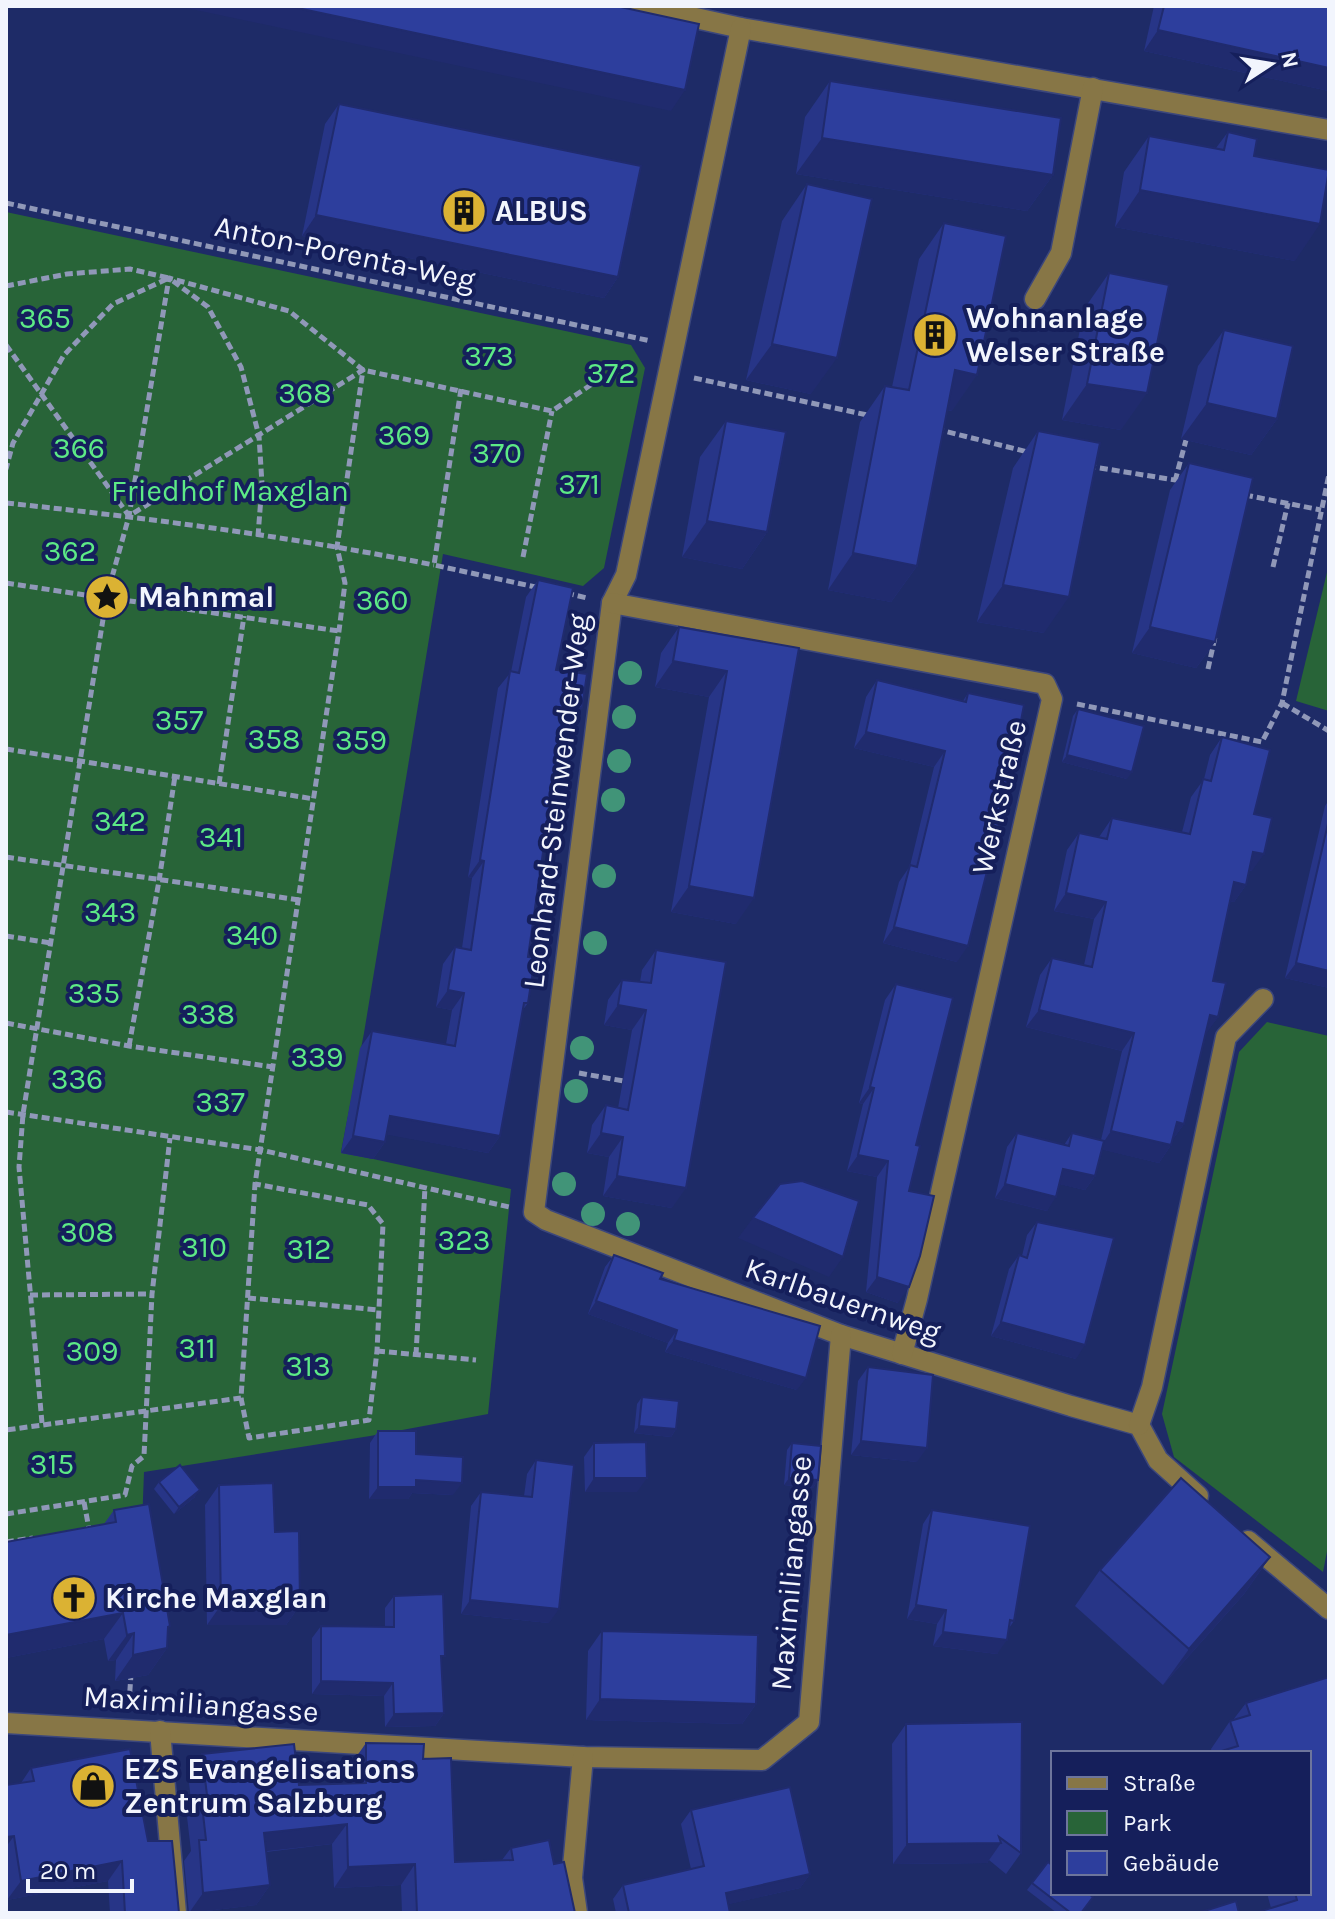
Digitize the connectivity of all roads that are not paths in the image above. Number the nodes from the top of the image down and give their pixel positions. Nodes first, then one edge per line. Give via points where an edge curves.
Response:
1 (641, 6) edge
2 (741, 28) junction
3 (1093, 88) junction
4 (1329, 130) edge
5 (1035, 299) dead end
6 (612, 603) junction
7 (1263, 999) dead end
8 (534, 1212) joint
9 (841, 1335) junction
10 (902, 1354) junction
11 (1139, 1425) junction
12 (1212, 1508) edge
13 (1233, 1528) edge
14 (1329, 1609) edge
15 (6, 1723) edge
16 (160, 1731) junction
17 (583, 1757) junction
18 (176, 1913) edge
19 (577, 1913) edge

1 - 2 street
2 - 3 street
2 - 6 street, Leonhard-Steinwender-Weg via 626,575
3 - 4 street
3 - 5 street via 1061,253
6 - 8 street, Leonhard-Steinwender-Weg
6 - 10 street, Werkstraße via 1045,684 1052,699
7 - 11 street via 1226,1037 1152,1387
8 - 9 street, Karlbauernweg
9 - 10 street, Karlbauernweg
9 - 17 street, Maximiliangasse via 809,1722 762,1760
10 - 11 street, Karlbauernweg
11 - 12 street via 1158,1460
13 - 14 street
15 - 16 street, Maximiliangasse
16 - 17 street, Maximiliangasse
16 - 18 street
17 - 19 street via 572,1878

